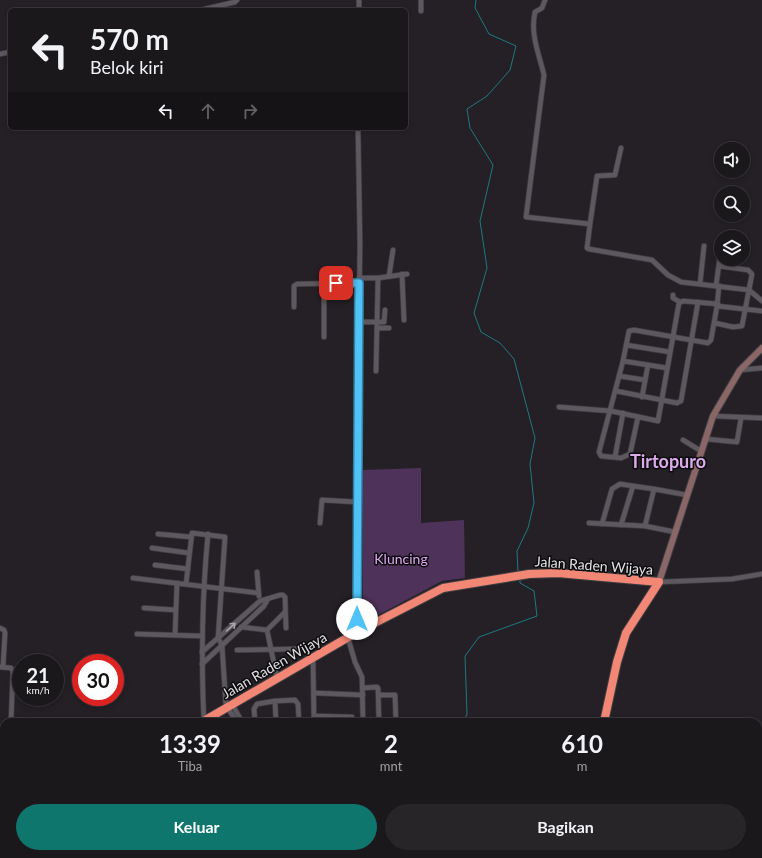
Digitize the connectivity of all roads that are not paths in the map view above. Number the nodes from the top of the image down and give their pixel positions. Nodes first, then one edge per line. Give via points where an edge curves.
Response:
1 (237, 0) edge
2 (422, 0) edge
3 (545, 0) edge
4 (208, 8) edge
5 (421, 11) dead end
6 (358, 130) edge
7 (620, 148) dead end
8 (590, 224) junction
9 (704, 246) dead end
10 (393, 250) dead end
11 (719, 266) joint
12 (389, 276) junction
13 (378, 278) junction
14 (359, 281) junction
15 (324, 283) junction
16 (700, 284) junction
17 (717, 286) junction
18 (749, 290) junction
19 (673, 295) dead end
20 (762, 301) edge
21 (680, 302) junction
22 (698, 302) junction
23 (718, 305) junction
24 (294, 307) dead end
25 (744, 309) junction
26 (385, 310) dead end
27 (762, 311) edge
28 (404, 320) dead end
29 (358, 322) junction
30 (715, 323) junction
31 (376, 325) junction
32 (389, 328) dead end
33 (324, 337) dead end
34 (673, 337) junction
35 (692, 340) junction
36 (626, 345) junction
37 (762, 348) edge
38 (670, 352) junction
39 (623, 361) junction
40 (648, 365) junction
41 (667, 368) junction
42 (762, 368) edge
43 (740, 370) junction
44 (376, 371) dead end
45 (619, 376) junction
46 (645, 380) junction
47 (616, 391) junction
48 (642, 397) junction
49 (662, 401) junction
50 (559, 407) dead end
51 (611, 411) junction
52 (623, 414) junction
53 (713, 416) junction
54 (638, 417) junction
55 (741, 418) junction
56 (762, 418) edge
57 (706, 439) junction
58 (684, 440) dead end
59 (702, 451) junction
60 (615, 457) junction
61 (632, 486) junction
62 (654, 489) junction
63 (687, 495) junction
64 (357, 502) junction
65 (320, 523) dead end
66 (589, 523) dead end
67 (602, 524) junction
68 (621, 525) junction
69 (645, 526) junction
70 (675, 532) junction
71 (158, 534) dead end
72 (208, 534) junction
73 (191, 537) junction
74 (152, 548) dead end
75 (189, 554) junction
76 (155, 565) dead end
77 (188, 569) junction
78 (257, 572) dead end
79 (762, 574) edge
80 (133, 578) dead end
81 (659, 582) junction
82 (177, 583) junction
83 (186, 584) junction
84 (203, 585) junction
85 (222, 589) junction
86 (258, 593) junction
87 (268, 599) junction
88 (260, 601) junction
89 (264, 606) junction
90 (144, 608) dead end
91 (176, 610) junction
92 (285, 612) junction
93 (242, 627) junction
94 (0, 628) edge
95 (286, 628) dead end
96 (267, 630) junction
97 (359, 631) junction
98 (136, 634) dead end
99 (175, 635) junction
100 (202, 636) junction
101 (218, 638) junction
102 (348, 638) junction
103 (222, 646) junction
104 (271, 649) junction
105 (237, 650) dead end
106 (296, 650) dead end
107 (202, 652) junction
108 (313, 657) junction
109 (202, 664) junction
110 (2, 667) edge
111 (277, 678) junction
112 (363, 688) junction
113 (315, 693) junction
114 (362, 695) junction
115 (379, 695) junction
116 (275, 701) junction
117 (228, 706) junction
118 (314, 716) joint
119 (352, 717) dead end
120 (11, 718) edge
121 (204, 718) edge
122 (210, 718) edge
123 (235, 718) edge
124 (238, 718) edge
125 (255, 718) edge
126 (276, 718) edge
127 (299, 718) edge
128 (363, 718) edge
129 (379, 718) edge
130 (396, 718) edge
131 (605, 718) edge

1 - 4 street
2 - 5 street
3 - 8 street via 542,8 535,12 533,23 537,53 544,74 525,216
6 - 14 street
7 - 8 street via 615,175 598,176
8 - 16 street via 587,245 589,249 652,260 671,277 681,282
9 - 16 street
10 - 12 street
11 - 17 street
11 - 18 street via 750,271 752,274
12 - 13 street
12 - 28 street via 405,274
13 - 14 street
13 - 31 street
14 - 15 street
14 - 29 street
15 - 24 street via 295,285
15 - 33 street
16 - 17 street
17 - 18 street
17 - 23 street
18 - 20 street
18 - 25 street
19 - 21 street via 673,298
21 - 22 street
21 - 34 street
22 - 23 street
22 - 35 street
23 - 25 street
23 - 30 street
25 - 27 street
25 - 30 street via 741,327
26 - 31 street via 384,321
29 - 31 street
29 - 64 street
30 - 35 street via 710,342
31 - 32 street
31 - 44 street
34 - 35 street
34 - 36 street via 632,330 628,333
34 - 38 street
35 - 49 street via 681,401 677,404
36 - 38 street
36 - 39 street
37 - 43 street
38 - 41 street
39 - 40 street
39 - 45 street
40 - 41 street
40 - 46 street
41 - 49 street
42 - 43 street
43 - 53 street
45 - 46 street
45 - 47 street
46 - 48 street
47 - 48 street
47 - 51 street
48 - 49 street
49 - 54 street via 658,421
50 - 51 street
51 - 52 street
51 - 60 street via 599,453 602,457
52 - 54 street
52 - 60 street
53 - 55 street
53 - 57 street
54 - 60 street via 632,451 624,457
55 - 56 street
55 - 57 street via 737,442
57 - 59 street
58 - 59 street
59 - 63 street
61 - 62 street
61 - 67 street via 620,484 612,489
61 - 68 street
62 - 63 street
62 - 69 street
63 - 70 street
64 - 65 street via 322,500
64 - 97 street
66 - 67 street
67 - 68 street
68 - 69 street
69 - 70 street
70 - 81 street
71 - 73 street
72 - 73 street via 193,533
72 - 84 street
72 - 85 street via 226,538
73 - 75 street
74 - 75 street
75 - 77 street
76 - 77 street
77 - 83 street
78 - 86 street
79 - 81 street via 732,579
80 - 82 street
81 - 97 highway, Jalan Raden Wijaya via 558,573 521,575 443,588
81 - 131 highway via 626,633
82 - 83 street
82 - 91 street
83 - 84 street
84 - 85 street
84 - 100 street
85 - 86 street
85 - 101 street
86 - 88 street
87 - 88 street
87 - 89 street
87 - 92 street via 283,595
88 - 89 street
101 -> 88 street
89 - 93 street
90 - 91 street
91 - 99 street
92 - 95 street
92 - 96 street
93 - 96 street
93 - 103 street
94 - 110 street via 5,633
96 - 104 street
97 - 102 highway, Jalan Raden Wijaya
98 - 99 street
99 - 100 street
100 - 107 street
101 - 103 street
101 - 107 street
102 - 108 highway, Jalan Raden Wijaya
102 - 112 street via 362,677
103 - 109 street
103 - 117 street
104 - 105 street
104 - 106 street
104 - 111 street
107 - 109 street
108 - 111 highway, Jalan Raden Wijaya
108 - 113 street
109 - 121 street
110 - 120 street via 11,668 13,671
111 - 117 highway, Jalan Raden Wijaya
112 - 114 street
112 - 115 street via 377,686
113 - 114 street
113 - 118 street
114 - 128 street
115 - 129 street
115 - 130 street via 395,695
116 - 125 street via 257,704 254,709
116 - 126 street
116 - 127 street via 297,701
117 - 122 highway, Jalan Raden Wijaya
117 - 123 street
117 - 124 street
118 - 119 street

